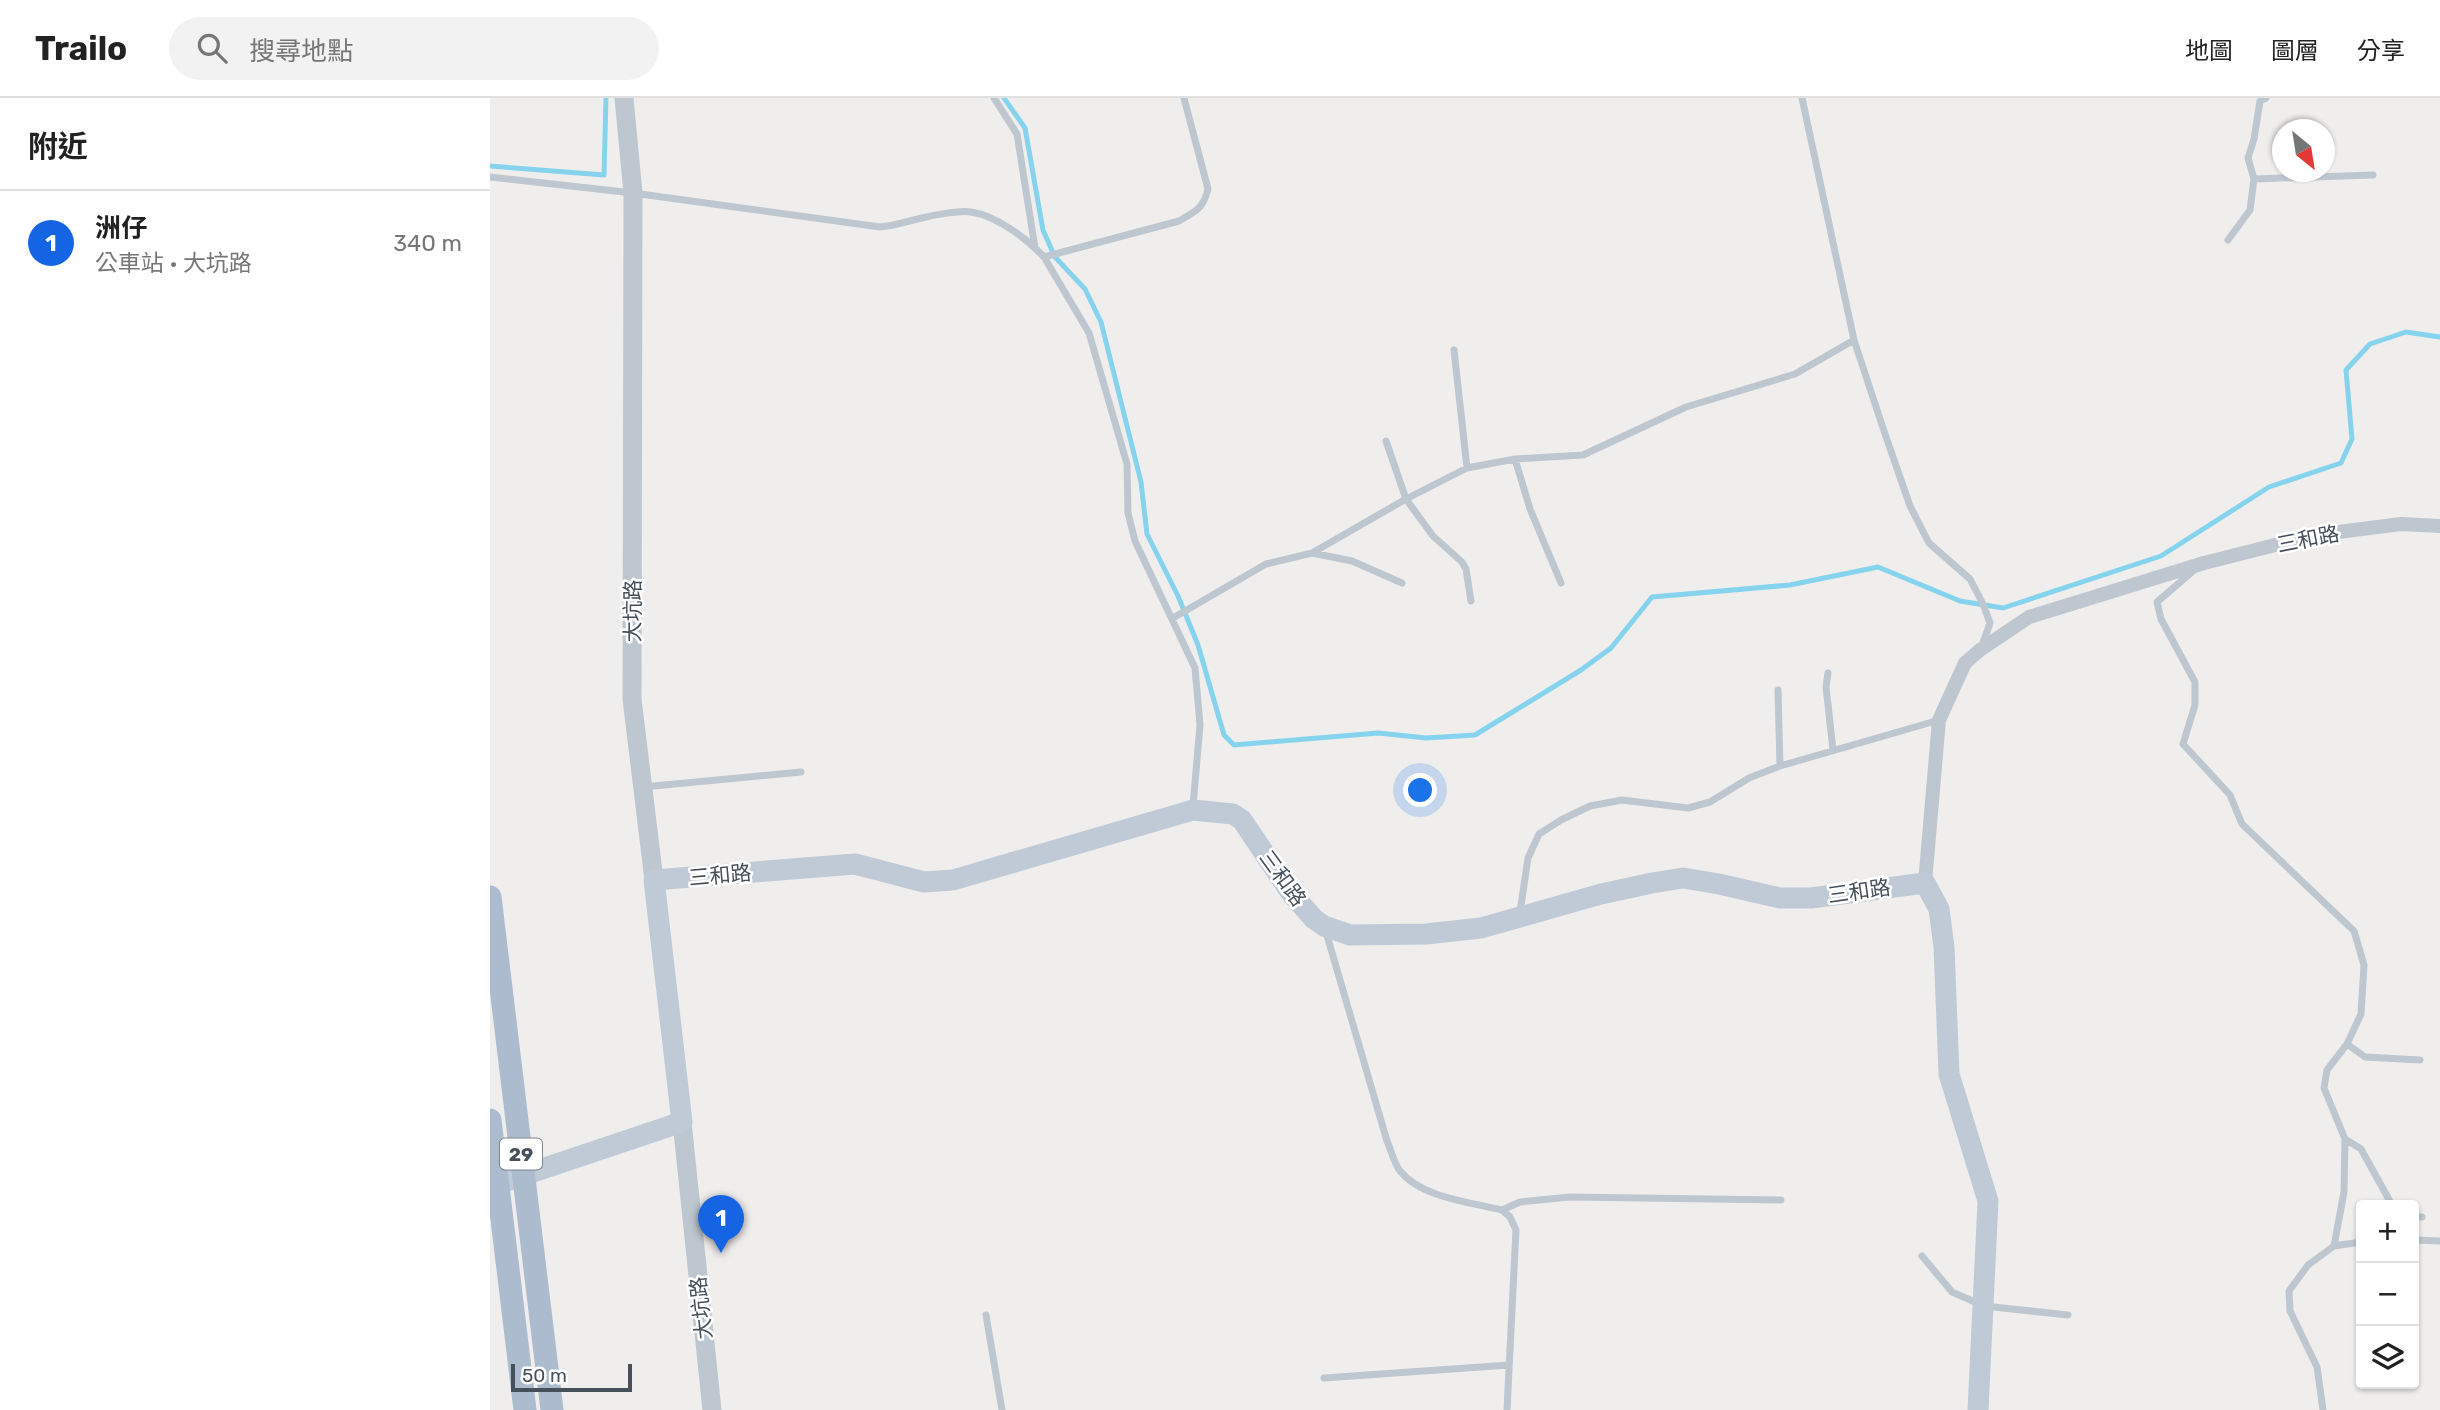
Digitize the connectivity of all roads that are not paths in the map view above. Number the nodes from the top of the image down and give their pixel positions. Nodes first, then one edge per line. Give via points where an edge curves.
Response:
1 (624, 98) edge
2 (994, 98) edge
3 (1184, 98) edge
4 (1802, 98) edge
5 (2266, 98) edge
6 (2373, 175) dead end
7 (490, 177) edge
8 (2254, 179) junction
9 (634, 193) junction
10 (2228, 240) dead end
11 (1035, 248) junction
12 (1044, 257) junction
13 (1854, 340) junction
14 (1454, 350) dead end
15 (1386, 441) dead end
16 (1515, 459) junction
17 (1467, 468) junction
18 (1406, 499) junction
19 (2440, 527) edge
20 (1312, 552) junction
21 (2204, 564) junction
22 (1402, 583) dead end
23 (1561, 583) dead end
24 (1471, 601) dead end
25 (1173, 618) junction
26 (1980, 650) junction
27 (1828, 673) dead end
28 (1778, 690) dead end
29 (1939, 720) junction
30 (1833, 750) junction
31 (1780, 766) junction
32 (801, 772) dead end
33 (643, 787) junction
34 (1193, 810) junction
35 (654, 880) junction
36 (1924, 883) junction
37 (490, 897) edge
38 (1520, 917) junction
39 (1324, 926) junction
40 (2347, 1044) junction
41 (2420, 1060) dead end
42 (490, 1120) edge
43 (682, 1122) junction
44 (2345, 1139) junction
45 (523, 1174) junction
46 (494, 1184) edge
47 (1781, 1200) dead end
48 (2389, 1200) edge
49 (1502, 1210) junction
50 (2419, 1240) edge
51 (2440, 1241) edge
52 (2356, 1243) edge
53 (2334, 1246) junction
54 (1922, 1256) dead end
55 (1984, 1306) junction
56 (986, 1315) dead end
57 (2068, 1315) dead end
58 (1510, 1365) junction
59 (1324, 1378) dead end
60 (525, 1410) edge
61 (552, 1410) edge
62 (712, 1410) edge
63 (1002, 1410) edge
64 (1507, 1410) edge
65 (1978, 1410) edge
66 (2323, 1410) edge

1 - 9 street, 大坑路
2 - 11 lane via 1017,134
3 - 12 lane via 1209,189 1205,203 1179,221
4 - 13 lane
5 - 8 lane via 2260,101 2248,158
6 - 8 lane
7 - 9 lane
8 - 10 lane via 2250,210
9 - 11 lane via 880,227 970,212 1000,223
9 - 33 street, 大坑路 via 632,699
11 - 12 lane
12 - 25 lane via 1089,333 1127,464 1128,513 1135,541
13 - 16 lane via 1795,374 1686,407 1583,455
13 - 26 lane via 1910,506 1929,543 1970,579 1983,604 1990,623
14 - 17 lane
15 - 18 lane
16 - 17 lane
16 - 23 lane
17 - 18 lane
18 - 20 lane
18 - 24 lane via 1433,536 1462,562
19 - 21 street, 三和路 via 2401,524 2315,535
20 - 22 lane via 1352,561
20 - 25 lane via 1266,564
21 - 26 street, 三和路 via 2029,617
21 - 40 lane via 2157,602 2161,619 2195,682 2195,705 2183,744 2230,795 2242,824 2354,930 2364,965 2361,1014
25 - 34 lane via 1195,668 1200,725
26 - 29 street, 三和路 via 1965,663
27 - 30 lane
28 - 31 lane
29 - 30 lane
29 - 36 street, 三和路
30 - 31 lane
31 - 38 lane via 1698,807 1622,800 1590,806 1561,820 1539,834 1528,858
32 - 33 lane
33 - 35 street, 大坑路
34 - 35 main road, 三和路 via 953,880 924,882 855,864
34 - 39 main road, 三和路 via 1233,814 1242,821 1291,893
35 - 43 main road, 大坑路
36 - 38 main road, 三和路 via 1780,898 1684,878 1601,894
36 - 55 main road via 1941,922 1949,1074 1988,1201
37 - 45 main road, 29
38 - 39 main road, 三和路 via 1481,928 1426,934 1350,934
39 - 49 lane via 1399,1170 1432,1192
40 - 41 lane via 2365,1057
40 - 44 lane via 2327,1070 2324,1088
42 - 46 main road, 29
43 - 45 main road
43 - 62 street, 大坑路
44 - 48 lane via 2361,1149
44 - 53 lane via 2344,1192
45 - 46 main road
45 - 61 main road, 29
46 - 60 main road, 29
47 - 49 lane via 1570,1197 1520,1202
49 - 58 lane via 1516,1230
50 - 51 lane
52 - 53 lane
53 - 66 lane via 2308,1265 2289,1291 2290,1311 2317,1367
54 - 55 lane via 1952,1292
55 - 57 lane
55 - 65 main road
56 - 63 lane
58 - 59 lane
58 - 64 lane

